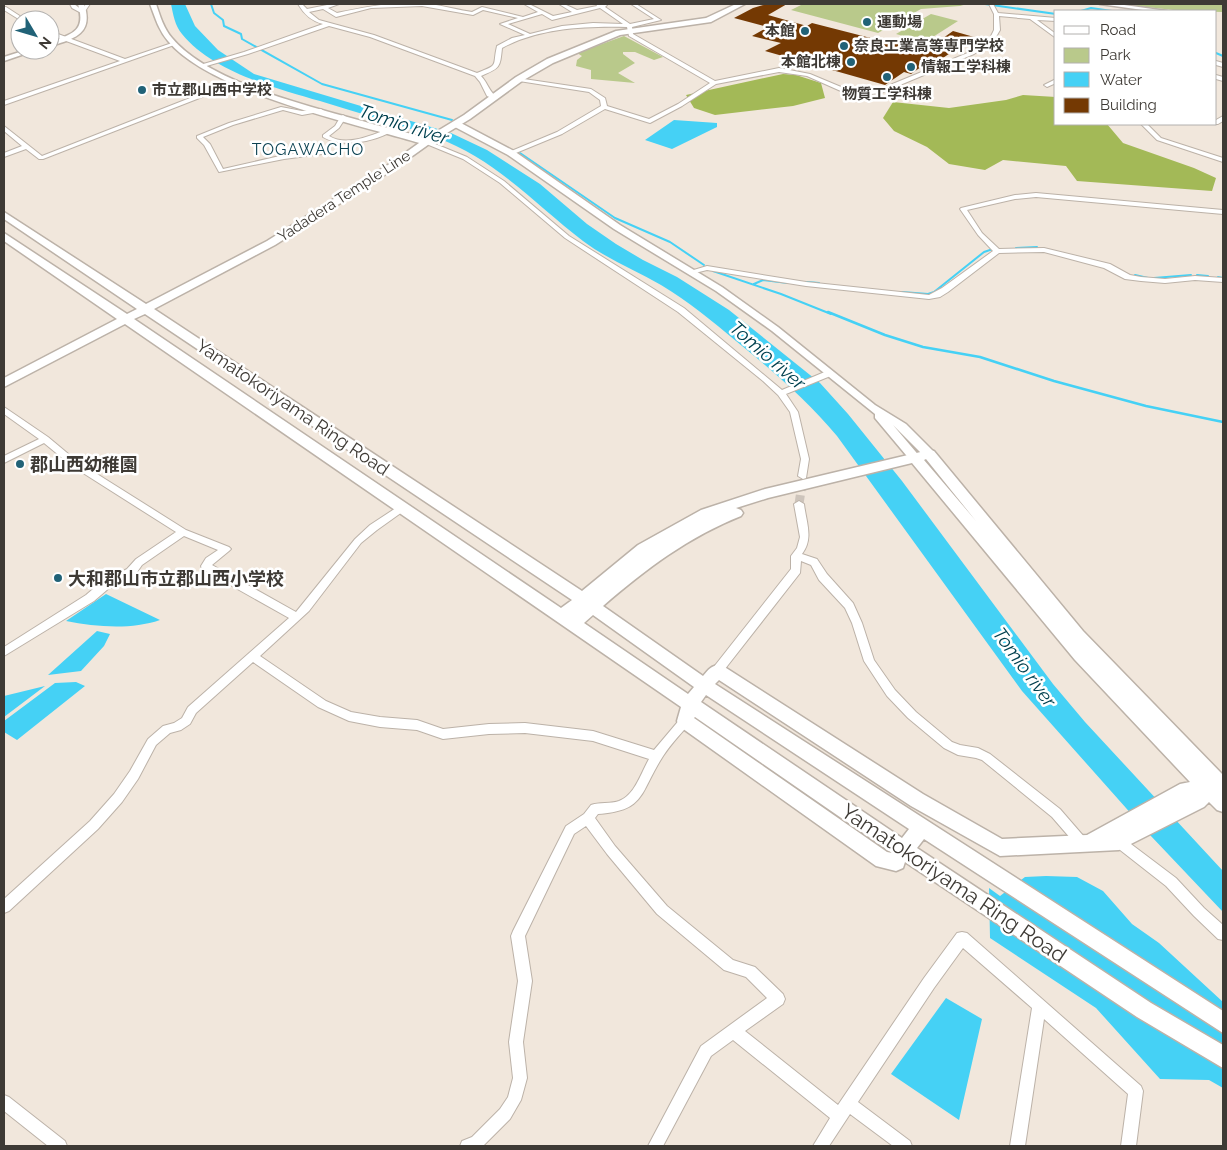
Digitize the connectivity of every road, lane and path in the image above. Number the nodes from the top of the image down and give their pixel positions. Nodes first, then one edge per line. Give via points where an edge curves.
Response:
1 (72, 4) edge
2 (80, 4) edge
3 (88, 4) edge
4 (153, 4) edge
5 (300, 4) edge
6 (337, 4) edge
7 (423, 4) edge
8 (458, 4) edge
9 (526, 4) edge
10 (562, 4) edge
11 (608, 4) edge
12 (633, 4) edge
13 (741, 4) edge
14 (1103, 4) edge
15 (600, 5) edge
16 (991, 5) edge
17 (324, 7) junction
18 (447, 9) junction
19 (1155, 10) edge
20 (307, 11) junction
21 (83, 12) junction
22 (541, 12) junction
23 (576, 12) junction
24 (996, 14) junction
25 (1030, 17) junction
26 (523, 18) junction
27 (1054, 20) edge
28 (329, 24) junction
29 (630, 28) junction
30 (1054, 33) edge
31 (529, 35) junction
32 (60, 37) edge
33 (64, 39) junction
34 (60, 40) edge
35 (174, 44) junction
36 (123, 60) junction
37 (206, 64) junction
38 (477, 75) junction
39 (519, 79) junction
40 (236, 82) junction
41 (1054, 82) edge
42 (714, 83) junction
43 (1047, 85) dead end
44 (494, 97) junction
45 (4, 103) edge
46 (604, 106) junction
47 (321, 111) junction
48 (343, 118) junction
49 (453, 125) junction
50 (1145, 125) edge
51 (4, 128) edge
52 (389, 131) junction
53 (427, 141) junction
54 (25, 147) junction
55 (320, 153) dead end
56 (511, 153) junction
57 (4, 155) edge
58 (1223, 160) edge
59 (1223, 212) edge
60 (4, 215) edge
61 (4, 236) edge
62 (997, 251) junction
63 (692, 272) junction
64 (1223, 280) edge
65 (146, 310) junction
66 (127, 320) junction
67 (830, 373) junction
68 (4, 383) edge
69 (781, 393) junction
70 (4, 410) edge
71 (45, 439) junction
72 (4, 460) edge
73 (926, 461) junction
74 (803, 476) tunnel mouth
75 (799, 504) tunnel mouth
76 (402, 508) junction
77 (183, 532) junction
78 (796, 556) junction
79 (588, 603) junction
80 (297, 618) junction
81 (566, 620) junction
82 (4, 652) edge
83 (252, 656) junction
84 (717, 671) junction
85 (705, 686) junction
86 (688, 712) junction
87 (656, 756) junction
88 (1207, 790) edge
89 (1223, 804) edge
90 (588, 818) junction
91 (1116, 836) junction
92 (1086, 843) junction
93 (896, 862) dead end
94 (4, 907) edge
95 (1223, 934) edge
96 (1039, 1005) junction
97 (1223, 1023) edge
98 (733, 1032) junction
99 (1223, 1057) edge
100 (4, 1102) edge
101 (849, 1104) junction
102 (840, 1116) junction
103 (474, 1145) edge
104 (60, 1146) edge
105 (656, 1146) edge
106 (820, 1146) edge
107 (905, 1146) edge
108 (1017, 1146) edge
109 (1129, 1146) edge

1 - 21 street
2 - 21 street
3 - 21 street
4 - 35 street
5 - 20 street
6 - 17 street
7 - 17 street via 371,7 336,15
7 - 18 street
8 - 18 street
9 - 22 street
10 - 23 street
11 - 15 street
12 - 29 street via 658,20
13 - 29 main road, Yadadera Temple Line via 708,20 673,27
14 - 19 street
15 - 23 street
15 - 29 street
16 - 24 street
17 - 20 street
18 - 26 street via 473,14 482,8
20 - 28 street via 317,21
21 - 33 street via 82,28
22 - 23 street via 552,18
22 - 26 street
24 - 25 street
24 - 42 street via 997,30 992,41 972,53 879,92 852,94 808,74 790,70
25 - 27 street
25 - 30 street
26 - 31 street via 503,24
28 - 37 street
28 - 38 street via 372,36
29 - 31 street via 593,25
29 - 39 main road, Yadadera Temple Line via 571,51
29 - 42 street via 631,35
31 - 38 street via 501,44 496,68
32 - 33 street
33 - 34 street
33 - 36 street
35 - 36 street
35 - 37 street
36 - 45 street
37 - 40 street
38 - 44 street
39 - 44 main road, Yadadera Temple Line
39 - 46 street via 591,91 603,99
40 - 47 street
40 - 54 street via 41,158
41 - 43 street
42 - 46 street via 650,121
44 - 49 main road, Yadadera Temple Line
46 - 56 street via 570,130
47 - 48 street
47 - 55 street via 302,113 283,108 199,137 207,144 221,171 284,157
48 - 52 street
48 - 52 street via 325,136 342,142
49 - 53 main road, Yadadera Temple Line
49 - 56 street
50 - 58 street via 1159,139
51 - 54 street
52 - 53 street
53 - 65 main road, Yadadera Temple Line via 271,243
53 - 69 street via 465,158 502,182 566,237 681,310
54 - 57 street
56 - 63 street via 617,228
59 - 62 street via 1036,195 962,209
60 - 65 main road, Yamatokoriyama Ring Road
61 - 66 main road, Yamatokoriyama Ring Road
62 - 63 street via 937,295 929,297 815,285 707,268
62 - 64 street via 1044,250 1141,279 1165,282 1195,278
63 - 67 street via 775,329
65 - 66 main road, Yadadera Temple Line
65 - 79 main road, Yamatokoriyama Ring Road
66 - 68 main road, Yadadera Temple Line
66 - 76 main road, Yamatokoriyama Ring Road
67 - 69 street
67 - 73 street via 871,407
69 - 74 street via 794,412 805,459
70 - 71 street
71 - 72 street
71 - 77 street via 75,464
73 - 79 main road via 854,478 714,521 670,544
73 - 88 main road via 1065,638
75 - 78 street via 806,539 804,548
76 - 80 street via 359,540
76 - 81 main road, Yamatokoriyama Ring Road
77 - 80 street via 226,549 206,566
77 - 82 street via 139,562 131,572 104,586
78 - 84 street via 796,570
78 - 92 street via 814,562 849,606 869,661 891,693 912,715 948,745 986,757 1056,813
79 - 81 main road
79 - 85 main road, Yamatokoriyama Ring Road
80 - 83 street
81 - 86 main road, Yamatokoriyama Ring Road
83 - 87 street via 322,704 350,716 416,725 443,734 525,728 593,736
83 - 94 street via 192,710 186,721 167,729 152,742 118,798 94,825
84 - 85 main road
84 - 92 main road via 933,812 1000,848
85 - 86 main road
85 - 97 main road, Yamatokoriyama Ring Road
86 - 87 street
86 - 93 main road, Yamatokoriyama Ring Road via 883,860
86 - 99 main road, Yamatokoriyama Ring Road via 1144,1010
87 - 90 street via 630,802 614,809 595,809
88 - 89 main road
88 - 91 main road
90 - 98 street via 662,910 729,965 750,972 778,999
90 - 103 street via 570,830 518,936 525,980 516,1042 520,1078 514,1100 505,1114
91 - 92 main road
91 - 95 street via 1171,882
96 - 101 street via 962,938
96 - 108 street
96 - 109 street via 1136,1091
98 - 102 street
98 - 105 street via 706,1051
100 - 104 street
101 - 102 street
101 - 107 street
102 - 106 street

